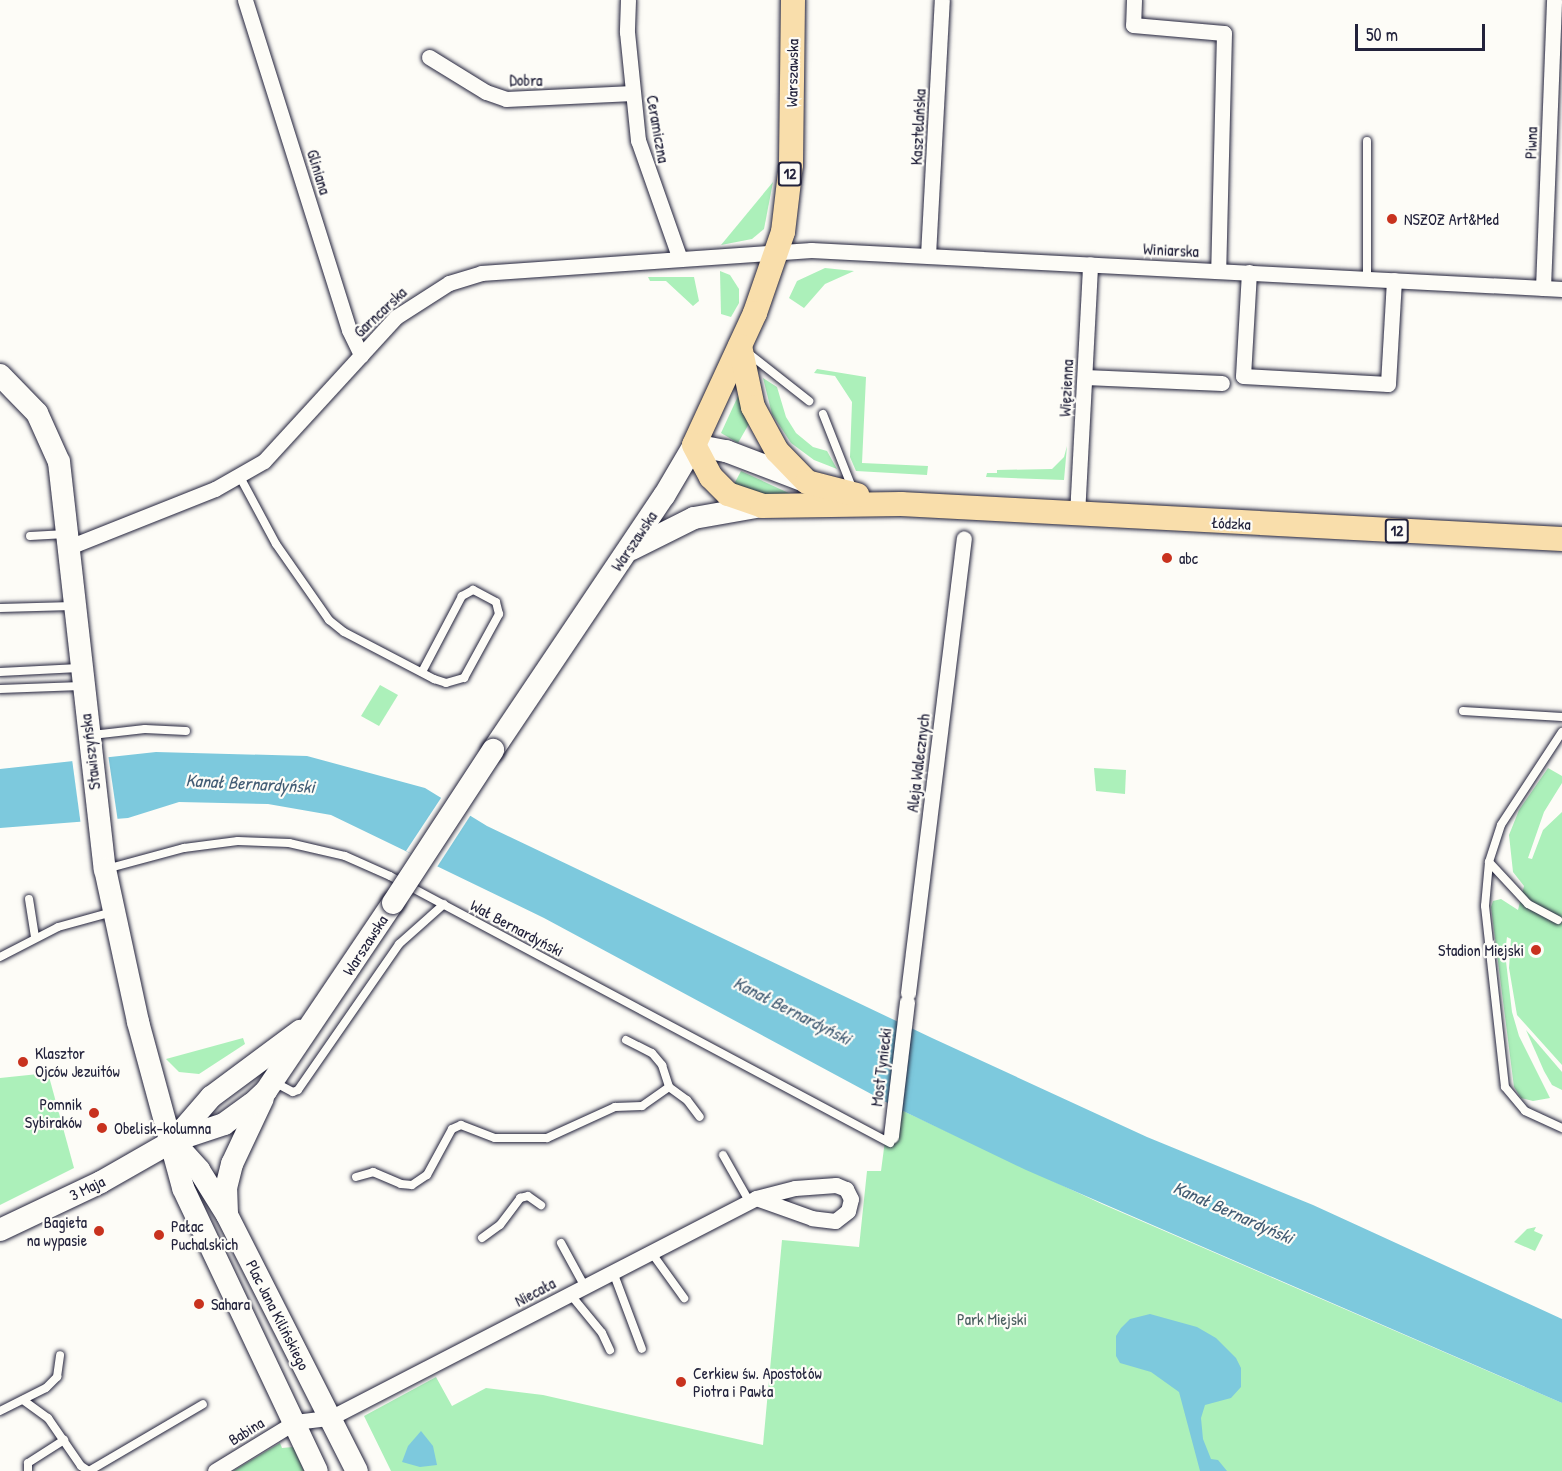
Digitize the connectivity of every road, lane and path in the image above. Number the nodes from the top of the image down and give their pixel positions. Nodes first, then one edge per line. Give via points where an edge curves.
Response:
1 (245, 0) edge
2 (628, 0) edge
3 (793, 0) edge
4 (942, 0) edge
5 (1134, 0) edge
6 (1554, 0) edge
7 (429, 57) dead end
8 (633, 93) junction
9 (1367, 141) dead end
10 (777, 252) junction
11 (928, 255) junction
12 (680, 259) junction
13 (1090, 264) junction
14 (1218, 271) junction
15 (1249, 272) junction
16 (1367, 279) junction
17 (1394, 280) junction
18 (1543, 288) junction
19 (1562, 289) edge
20 (741, 346) junction
21 (361, 355) junction
22 (0, 375) edge
23 (1085, 377) junction
24 (1222, 383) dead end
25 (809, 401) dead end
26 (823, 414) dead end
27 (694, 445) junction
28 (240, 477) junction
29 (807, 482) junction
30 (855, 494) junction
31 (901, 504) junction
32 (762, 506) junction
33 (1077, 514) junction
34 (30, 536) dead end
35 (964, 538) dead end
36 (1562, 540) edge
37 (68, 541) junction
38 (626, 553) junction
39 (75, 606) junction
40 (0, 608) edge
41 (0, 672) edge
42 (422, 672) junction
43 (82, 677) junction
44 (0, 689) edge
45 (1463, 711) dead end
46 (1562, 717) edge
47 (186, 731) dead end
48 (1562, 732) edge
49 (88, 739) junction
50 (104, 861) junction
51 (1489, 862) junction
52 (29, 899) dead end
53 (444, 904) junction
54 (113, 911) junction
55 (1558, 920) dead end
56 (35, 938) junction
57 (0, 957) edge
58 (907, 997) joint
59 (314, 1020) junction
60 (626, 1040) dead end
61 (269, 1086) junction
62 (669, 1087) junction
63 (700, 1117) dead end
64 (1562, 1128) edge
65 (890, 1139) joint
66 (173, 1141) junction
67 (723, 1155) dead end
68 (356, 1177) dead end
69 (752, 1199) junction
70 (541, 1205) dead end
71 (227, 1215) junction
72 (0, 1230) edge
73 (483, 1238) dead end
74 (561, 1243) dead end
75 (651, 1252) junction
76 (613, 1272) junction
77 (585, 1287) junction
78 (570, 1294) junction
79 (684, 1298) dead end
80 (610, 1350) dead end
81 (642, 1350) dead end
82 (60, 1355) dead end
83 (23, 1400) junction
84 (203, 1404) dead end
85 (0, 1411) edge
86 (330, 1418) junction
87 (295, 1422) junction
88 (64, 1440) junction
89 (28, 1471) edge
90 (215, 1471) edge
91 (317, 1471) edge
92 (357, 1471) edge

1 - 21 street, Gliniana via 349,330
2 - 8 street, Ceramiczna
3 - 10 main road, Warszawska / 12 via 789,188
4 - 11 street, Kasztelańska
5 - 14 street via 1133,25 1224,33
6 - 18 street, Piwna
7 - 8 street, Dobra via 486,92 506,99
8 - 12 street, Ceramiczna via 645,166
9 - 16 lane
10 - 11 street, Winiarska
10 - 12 street, Garncarska
10 - 20 main road, Warszawska / 12
11 - 13 street, Winiarska
12 - 21 street, Garncarska via 481,273 420,298 396,317
13 - 14 street, Winiarska
13 - 23 street, Więzienna
14 - 15 street, Winiarska
15 - 16 street, Winiarska
15 - 17 street via 1243,376 1388,384
16 - 17 street, Winiarska
17 - 18 street, Winiarska
18 - 19 street, Winiarska
20 - 25 lane
20 - 27 main road, Warszawska / 12
20 - 29 main road, 12 via 747,387 760,425 777,451
21 - 28 street, Garncarska via 285,441
22 - 37 street, Stawiszyńska via 37,413 53,444
23 - 24 street
23 - 33 street, Więzienna
26 - 30 lane
27 - 29 street via 726,451
27 - 32 main road, 12 via 720,487 738,500
27 - 38 street, Warszawska
28 - 37 street, Garncarska
28 - 42 lane via 276,544 329,620
29 - 30 main road, Łódzka / 12
30 - 31 main road, Łódzka / 12
31 - 32 main road, Łódzka / 12
31 - 33 main road, Łódzka / 12
32 - 38 street via 694,518
33 - 36 main road, Łódzka / 12
34 - 37 lane
35 - 58 street, Aleja Walecznych
37 - 39 street, Stawiszyńska
38 - 59 street, Warszawska, bridge
39 - 40 lane
39 - 43 street, Stawiszyńska
41 - 43 lane
42 - 42 lane via 446,683 464,678 499,614 496,602 473,590 462,596
43 - 44 lane
43 - 49 street, Stawiszyńska
45 - 46 lane
47 - 49 lane via 145,729
48 - 51 lane via 1513,801
49 - 50 street, Stawiszyńska
50 - 53 lane, Wał Bernardyński via 238,841 289,843 345,856
50 - 54 street, Stawiszyńska
51 - 55 lane via 1528,904
51 - 64 lane via 1485,906 1505,1087 1525,1111
52 - 56 lane
53 - 61 lane via 399,944 298,1090
53 - 65 lane, Wał Bernardyński
54 - 56 lane
54 - 66 street, Stawiszyńska via 148,1060
56 - 57 lane
58 - 65 street, Most Tyniecki
59 - 61 street, Warszawska
59 - 66 street, Warszawska via 211,1097
60 - 62 lane via 652,1053 662,1065
61 - 66 street, Warszawska via 224,1124
61 - 71 street via 232,1164 226,1188
62 - 63 lane via 687,1100
62 - 68 lane via 642,1106 615,1107 547,1138 495,1138 461,1125 452,1129 427,1175 412,1185 373,1172
66 - 71 street, Plac Jana Kilińskiego via 199,1170
66 - 72 street, 3 Maja via 100,1182
66 - 87 street, Plac Jana Kilińskiego via 190,1210
67 - 69 lane
69 - 69 street, Niecała via 835,1221 844,1216 851,1199 846,1189 836,1185 795,1188
69 - 75 street, Niecała
70 - 73 lane via 528,1196 520,1198 500,1225
71 - 86 street, Plac Jana Kilińskiego
74 - 77 lane
75 - 76 street, Niecała
75 - 79 lane
76 - 77 street, Niecała
76 - 81 lane
77 - 78 street, Niecała
78 - 80 lane via 602,1333
78 - 86 street, Niecała
82 - 83 lane via 57,1377
83 - 85 lane
83 - 88 lane via 43,1413
84 - 88 lane via 94,1470 84,1469
86 - 87 street
86 - 92 street, Plac Jana Kilińskiego
87 - 90 street, Babina
87 - 91 street, Plac Jana Kilińskiego
88 - 89 lane via 28,1463

